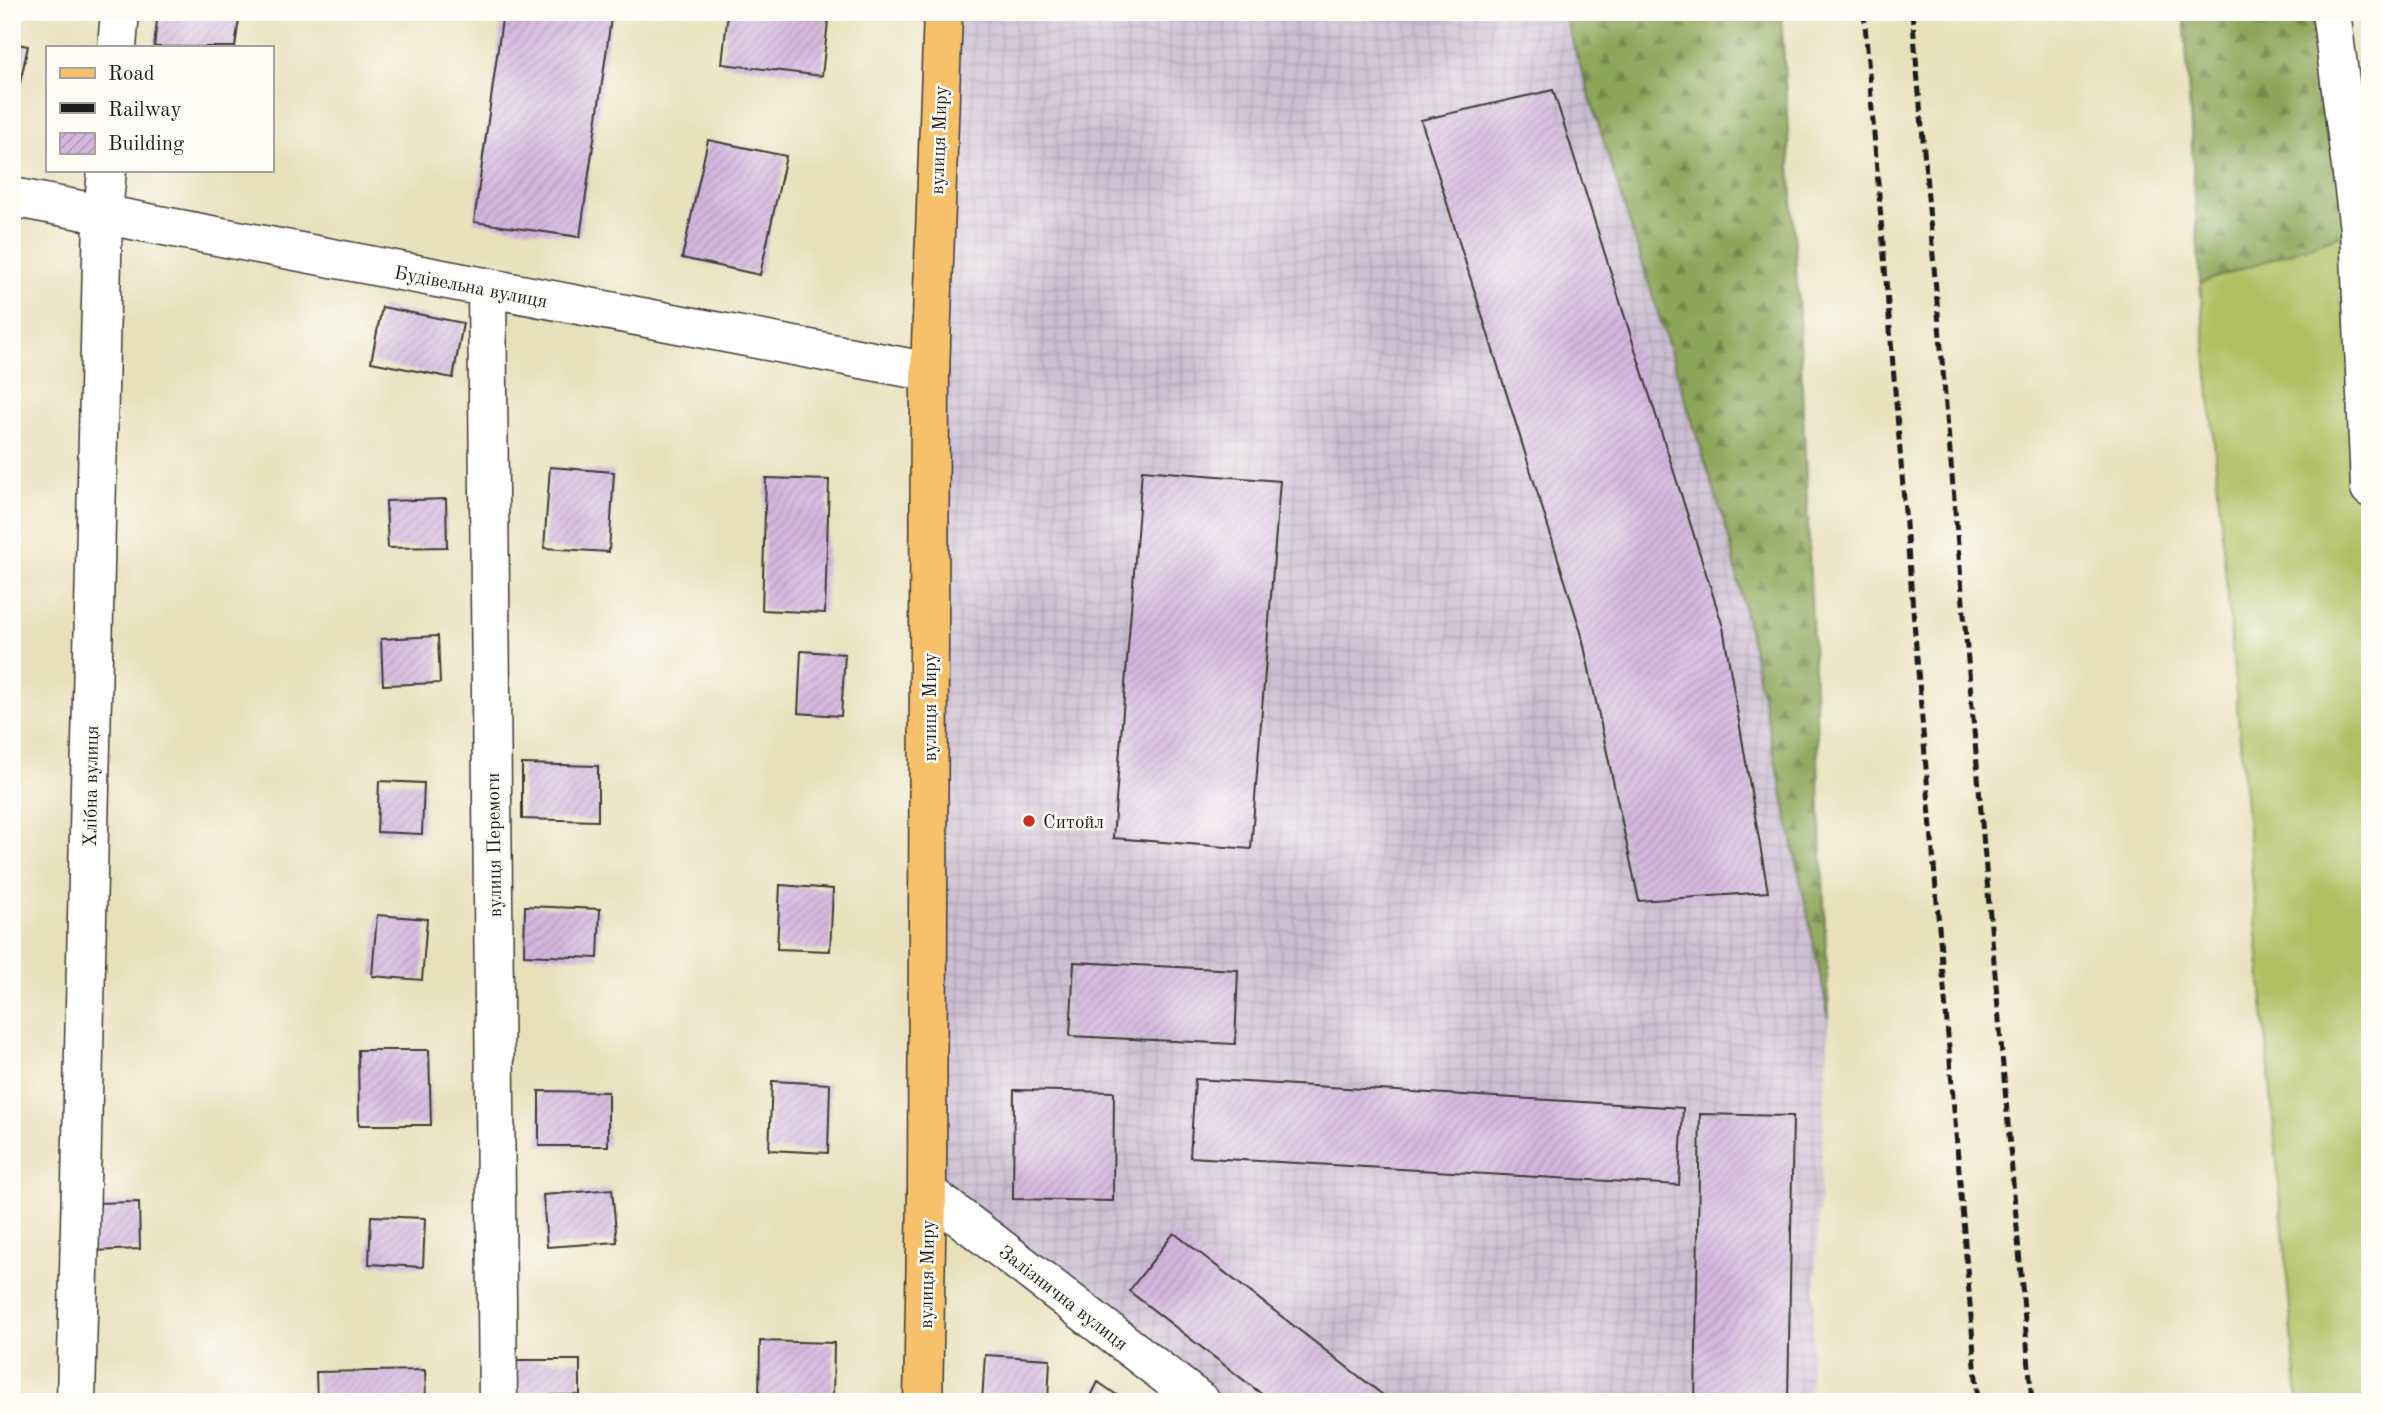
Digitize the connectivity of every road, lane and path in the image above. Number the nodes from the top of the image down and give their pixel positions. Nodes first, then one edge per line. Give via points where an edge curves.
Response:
1 (120, 12) edge
2 (943, 12) edge
3 (2331, 12) edge
4 (117, 46) edge
5 (107, 172) edge
6 (12, 197) edge
7 (103, 215) junction
8 (487, 289) junction
9 (930, 372) junction
10 (2370, 488) edge
11 (927, 1192) junction
12 (76, 1402) edge
13 (498, 1402) edge
14 (923, 1402) edge
15 (1201, 1402) edge

1 - 4 street
2 - 9 main road, вулиця Миру
3 - 10 street via 2359,229
5 - 7 street, Хлібна вулиця
6 - 7 street, Будівельна вулиця
7 - 8 street, Будівельна вулиця
7 - 12 street, Хлібна вулиця
8 - 9 street, Будівельна вулиця
8 - 13 street, вулиця Перемоги
9 - 11 main road, вулиця Миру
11 - 14 main road, вулиця Миру
11 - 15 street, Залізнична вулиця

